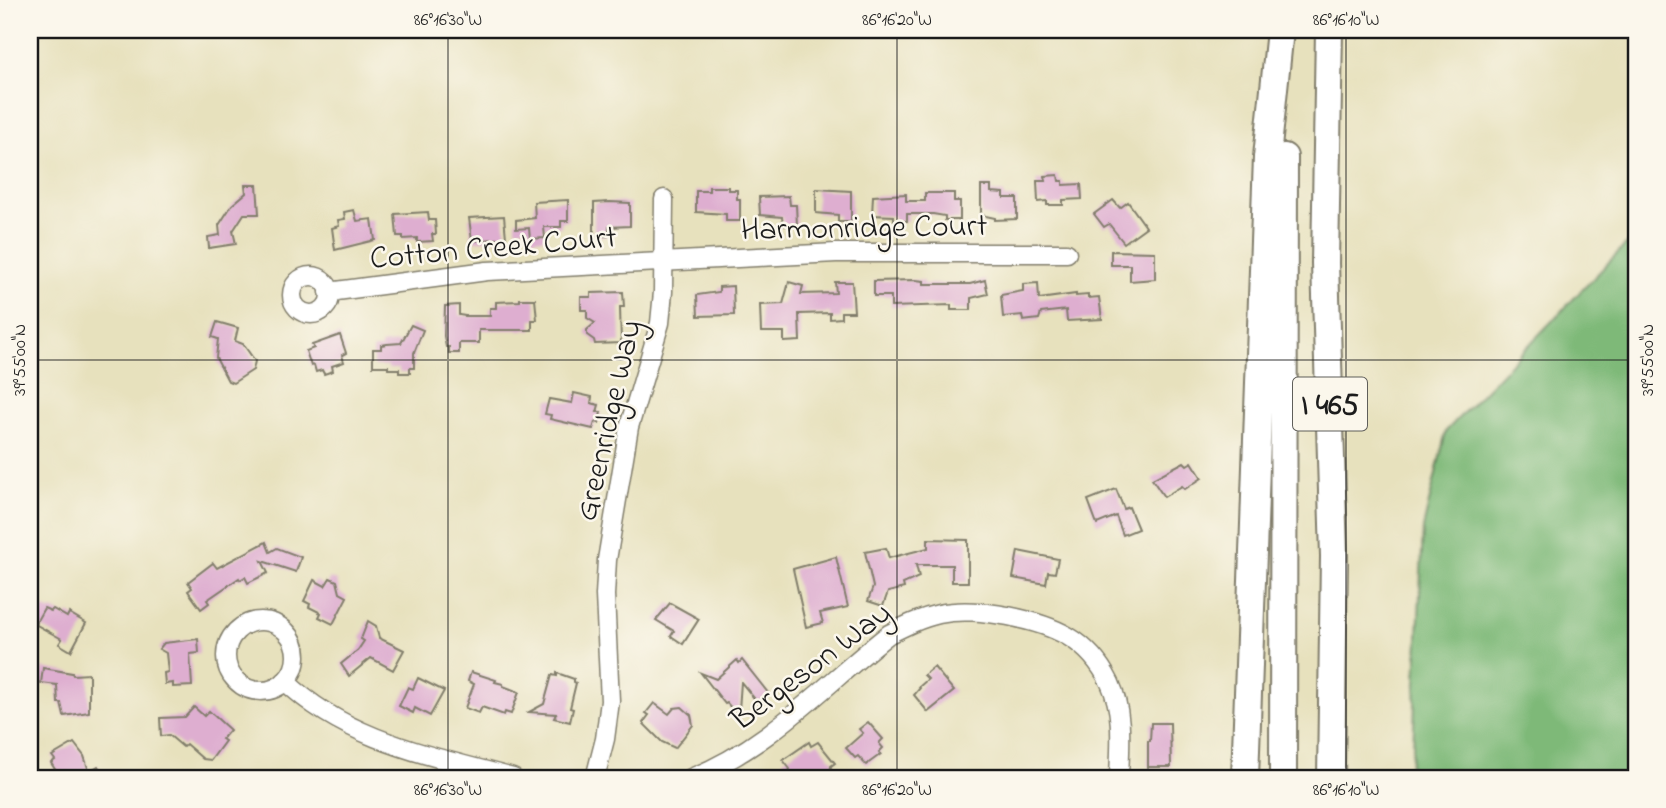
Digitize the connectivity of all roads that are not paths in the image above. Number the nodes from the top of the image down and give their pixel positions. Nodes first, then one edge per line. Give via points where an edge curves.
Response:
1 (1282, 30) edge
2 (1329, 30) edge
3 (664, 200) dead end
4 (1067, 253) dead end
5 (663, 262) junction
6 (329, 292) dead end
7 (1334, 556) junction
8 (285, 681) dead end
9 (513, 778) edge
10 (595, 778) edge
11 (691, 778) edge
12 (1119, 778) edge
13 (1245, 778) edge
14 (1283, 778) edge
15 (1331, 778) edge
16 (1344, 778) edge

1 - 13 highway via 1267,157
1 - 14 highway, I 465
2 - 7 highway, I 465 via 1325,263
3 - 5 street, Greenridge Way
4 - 5 street, Harmonridge Court via 836,253
5 - 6 street, Cotton Creek Court via 467,273
5 - 10 street, Greenridge Way via 660,323 629,427 607,560 610,701
7 - 15 highway, I 465
7 - 16 highway
8 - 9 street via 321,710 374,738
11 - 12 street, Bergeson Way via 756,745 889,634 951,612 987,612 1038,622 1075,640 1096,661 1117,702

